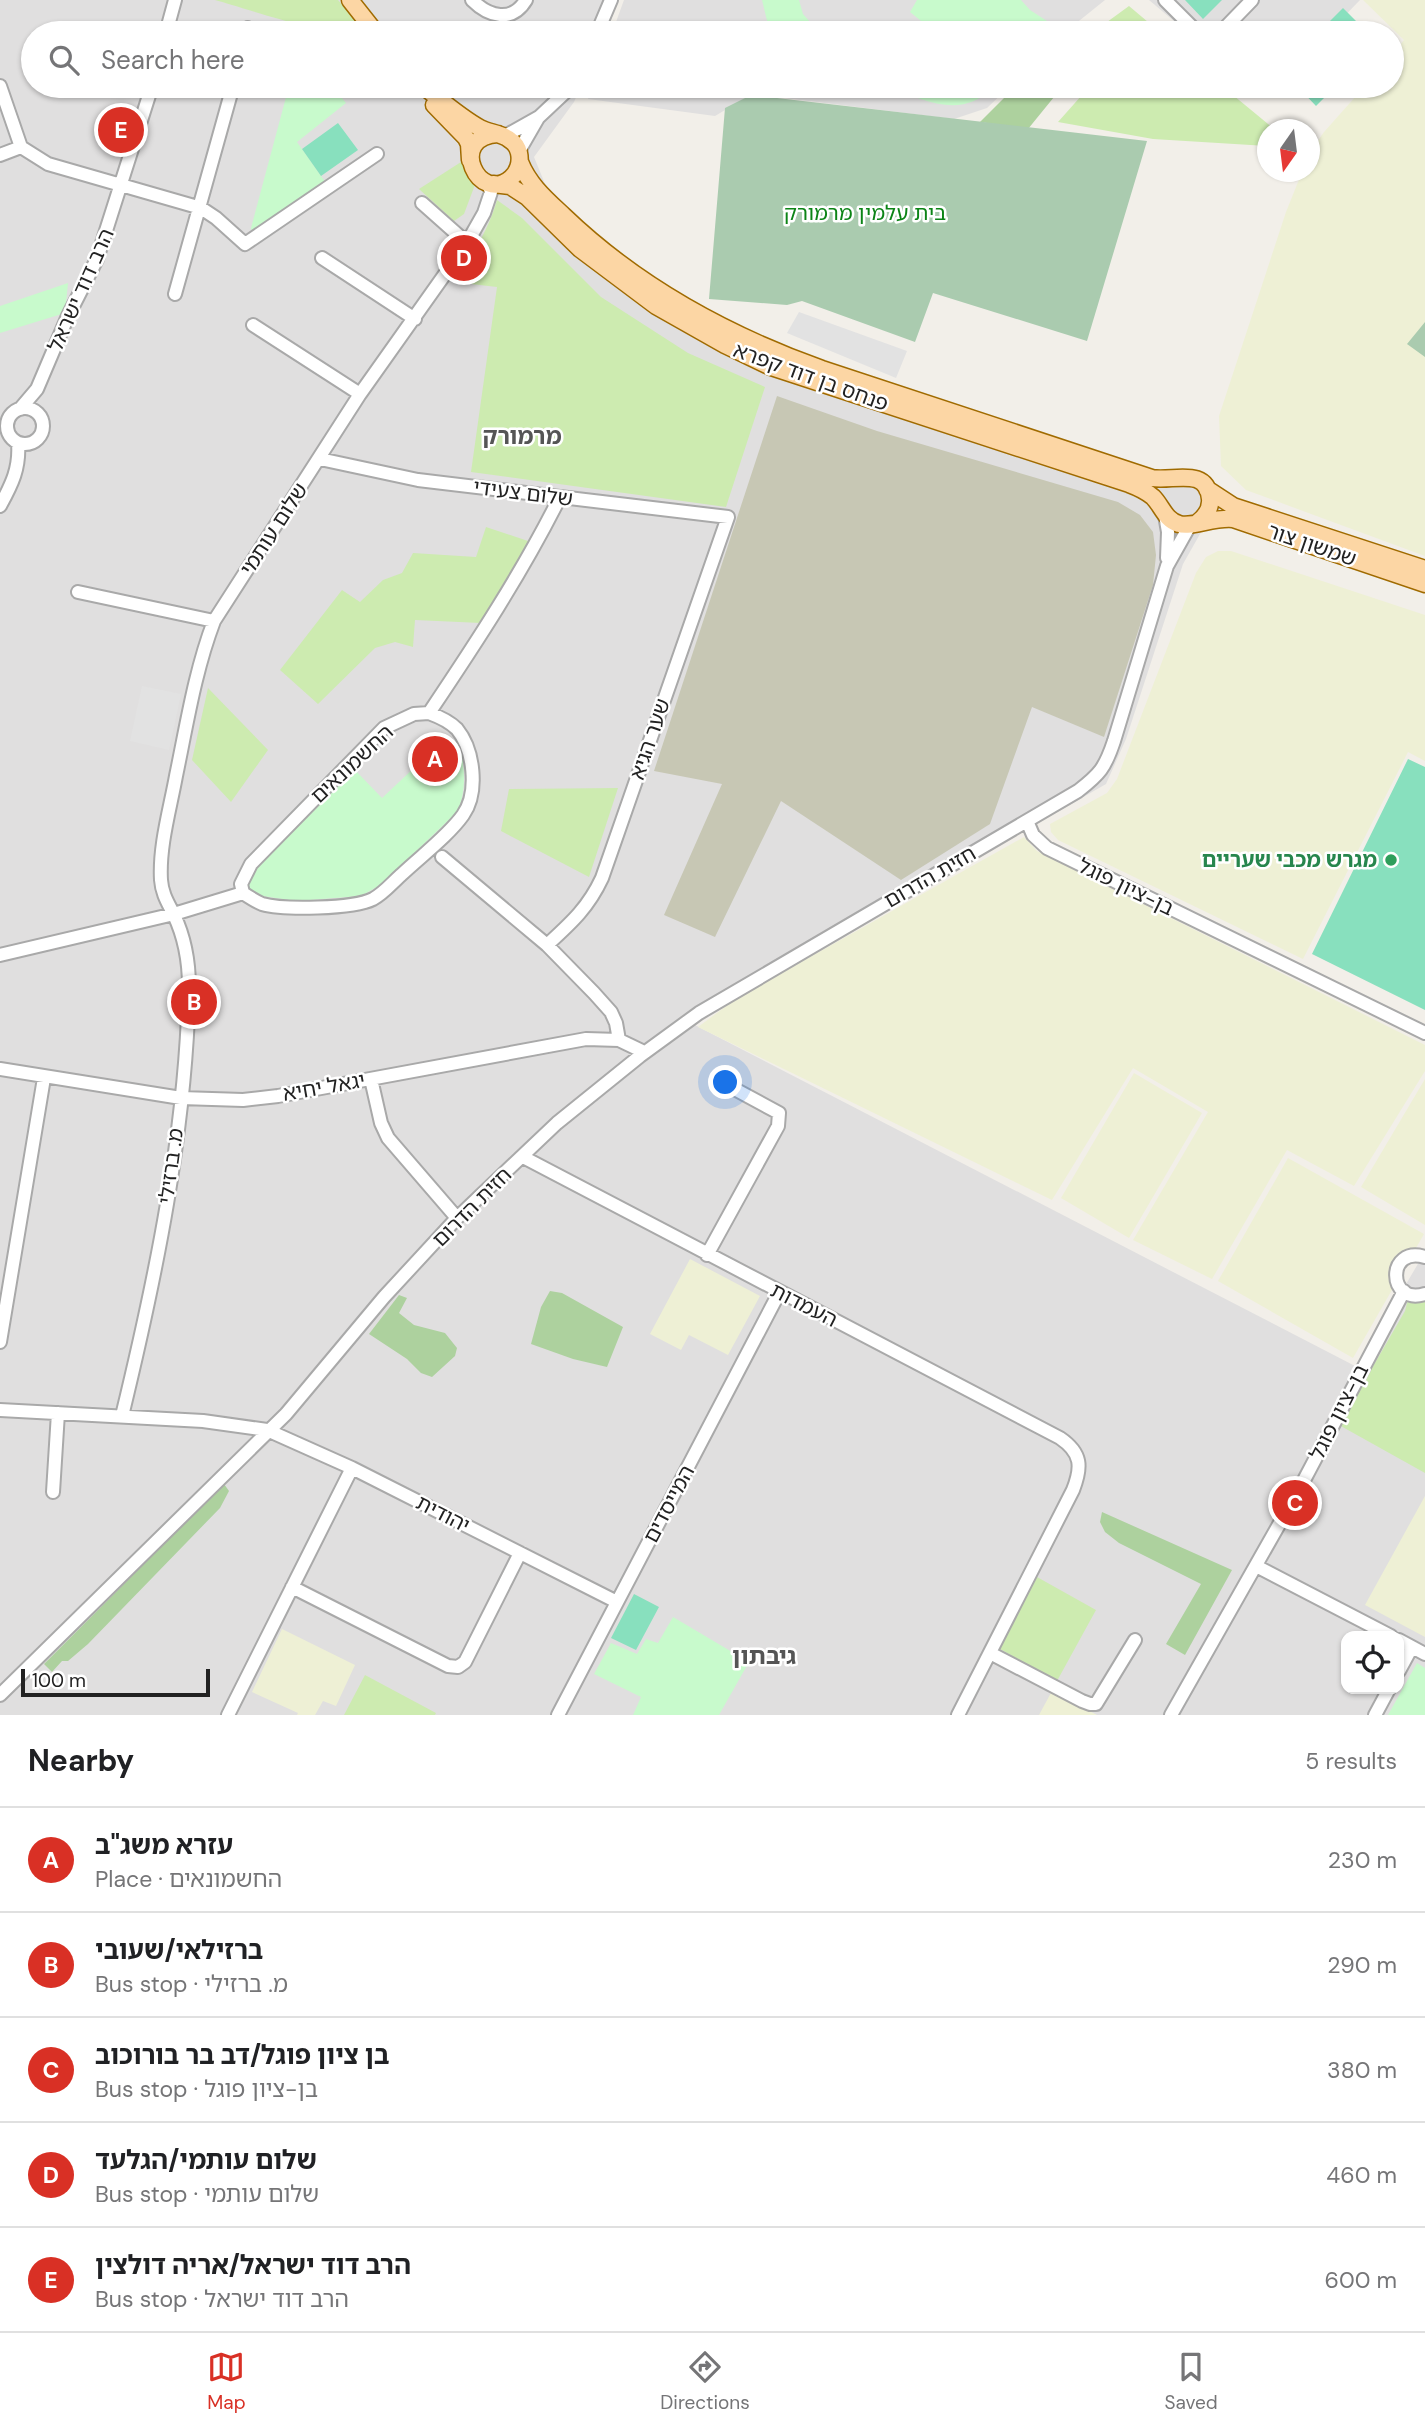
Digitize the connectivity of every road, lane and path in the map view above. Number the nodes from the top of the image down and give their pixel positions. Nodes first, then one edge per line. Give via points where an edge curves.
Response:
1 (174, 0) edge
2 (350, 0) edge
3 (472, 0) edge
4 (526, 0) edge
5 (611, 0) edge
6 (1165, 0) edge
7 (1252, 0) edge
8 (169, 21) edge
9 (367, 21) edge
10 (602, 21) edge
11 (1186, 21) edge
12 (1232, 21) edge
13 (0, 86) edge
14 (148, 98) edge
15 (230, 98) edge
16 (428, 98) edge
17 (439, 98) edge
18 (559, 98) edge
19 (539, 117) junction
20 (501, 135) junction
21 (21, 147) junction
22 (377, 154) dead end
23 (0, 155) edge
24 (519, 157) junction
25 (470, 162) junction
26 (491, 183) junction
27 (122, 187) junction
28 (422, 203) dead end
29 (201, 208) junction
30 (467, 243) junction
31 (322, 258) dead end
32 (176, 294) dead end
33 (415, 319) junction
34 (253, 326) dead end
35 (45, 373) junction
36 (360, 394) junction
37 (10, 415) edge
38 (41, 417) junction
39 (10, 440) edge
40 (320, 459) junction
41 (1176, 478) junction
42 (1207, 489) junction
43 (560, 497) junction
44 (0, 506) edge
45 (1163, 512) junction
46 (728, 517) joint
47 (1194, 524) junction
48 (1167, 566) junction
49 (1425, 569) edge
50 (1425, 584) edge
51 (78, 592) dead end
52 (214, 621) junction
53 (429, 713) junction
54 (1027, 821) junction
55 (442, 858) dead end
56 (243, 893) junction
57 (174, 914) junction
58 (547, 945) junction
59 (0, 955) edge
60 (1425, 1033) edge
61 (619, 1040) junction
62 (644, 1052) junction
63 (0, 1069) edge
64 (44, 1078) junction
65 (371, 1079) junction
66 (729, 1086) dead end
67 (181, 1098) junction
68 (523, 1157) junction
69 (457, 1218) junction
70 (1425, 1246) edge
71 (707, 1255) junction
72 (1419, 1256) edge
73 (1404, 1291) junction
74 (779, 1293) junction
75 (1422, 1296) edge
76 (0, 1342) edge
77 (0, 1409) edge
78 (58, 1413) junction
79 (122, 1416) junction
80 (267, 1430) junction
81 (352, 1468) junction
82 (53, 1492) dead end
83 (520, 1553) junction
84 (1256, 1566) junction
85 (292, 1587) junction
86 (617, 1602) junction
87 (1381, 1631) edge
88 (1135, 1640) dead end
89 (1404, 1643) edge
90 (1412, 1647) junction
91 (990, 1653) junction
92 (1425, 1654) edge
93 (1404, 1662) edge
94 (1386, 1694) edge
95 (0, 1695) edge
96 (1175, 1714) edge
97 (228, 1715) edge
98 (558, 1715) edge
99 (958, 1715) edge
100 (1375, 1715) edge

1 - 8 street
2 - 9 main road
3 - 4 street via 502,17
5 - 10 street
6 - 11 street
7 - 12 street
13 - 21 street
14 - 27 street, הרב דוד ישראל
15 - 29 street
16 - 25 main road via 466,138
17 - 20 main road via 479,128
18 - 19 street
19 - 20 street
19 - 24 street
20 - 24 main road via 511,140
20 - 25 main road via 477,142
21 - 23 street
21 - 27 street via 48,164
22 - 29 street via 245,244
24 - 26 main road via 508,181
24 - 41 main road, פנחס בן דוד קפרא via 536,188 605,251 673,300 744,338 822,369 1152,478
25 - 26 main road via 476,175
26 - 30 street, שלום עותמי via 484,213
26 - 45 main road, פנחס בן דוד קפרא via 527,197 580,249 636,292 750,357 1129,484 1150,494
27 - 29 street
27 - 35 street, הרב דוד ישראל via 97,259
28 - 30 street
29 - 32 street
30 - 33 street, שלום עותמי
31 - 33 street
33 - 36 street, שלום עותמי
34 - 36 street
35 - 37 street, הרב דוד ישראל via 32,397
35 - 38 street, הרב דוד ישראל
36 - 40 street, שלום עותמי
37 - 38 street via 32,409
37 - 39 street
38 - 39 street via 43,432 37,440 28,444
39 - 44 street via 19,463
40 - 43 street, שלום צעידי via 418,480
40 - 52 street, שלום עותמי
41 - 42 main road via 1193,477
41 - 45 main road via 1165,487 1160,501
42 - 47 main road via 1209,508
42 - 49 main road, שמשון צור via 1233,506
43 - 46 street, שלום צעידי
43 - 53 street via 510,590
45 - 47 main road via 1178,524
45 - 48 street via 1168,532
46 - 58 street, שער הגיא via 602,878 592,900
47 - 48 street
47 - 50 main road, שמשון צור via 1233,519
48 - 54 street, חזית הדרום via 1105,766 1078,791
51 - 52 street
52 - 57 street, שלום עותמי via 187,720 161,861 164,898
53 - 56 street, החשמונאים via 414,714 384,728 251,864 241,884
53 - 56 street via 456,729 467,746 472,781 464,815 431,848 387,889 362,903 296,908 259,903
54 - 60 street, בן-ציון פוגל via 1033,835 1047,848
54 - 62 street, חזית הדרום via 740,987
55 - 58 street
56 - 57 street
57 - 59 street
57 - 67 street, מ. ברזילי via 188,955
58 - 61 street via 611,1012
61 - 62 street, יגאל יחיא
61 - 65 street, יגאל יחיא via 586,1040
62 - 68 street, חזית הדרום
63 - 64 street, יגאל יחיא
64 - 67 street, יגאל יחיא
64 - 76 street
65 - 67 street, יגאל יחיא via 243,1100
65 - 69 street via 388,1138
66 - 71 street via 779,1113 780,1118
67 - 79 street, מ. ברזילי via 162,1234
68 - 69 street, חזית הדרום
68 - 71 street, העמדות
69 - 80 street, חזית הדרום
70 - 72 street
71 - 74 street, העמדות
72 - 73 street via 1404,1259 1396,1270 1396,1280
73 - 75 street
73 - 84 street, בן-ציון פוגל
74 - 86 street, המייסדים
74 - 91 street, העמדות via 1060,1438 1076,1451 1078,1478 1073,1490
77 - 78 street, יהודית
78 - 79 street, יהודית
78 - 82 street
79 - 80 street, יהודית
80 - 81 street, יהודית
80 - 95 street, חזית הדרום
81 - 83 street, יהודית
81 - 85 street
83 - 85 street via 465,1662 458,1667
83 - 86 street, יהודית
84 - 87 street
84 - 96 street, בן-ציון פוגל
85 - 97 street
86 - 98 street, המייסדים
88 - 91 street via 1096,1704
89 - 90 street
90 - 92 street
90 - 93 street
91 - 99 street
94 - 100 street

